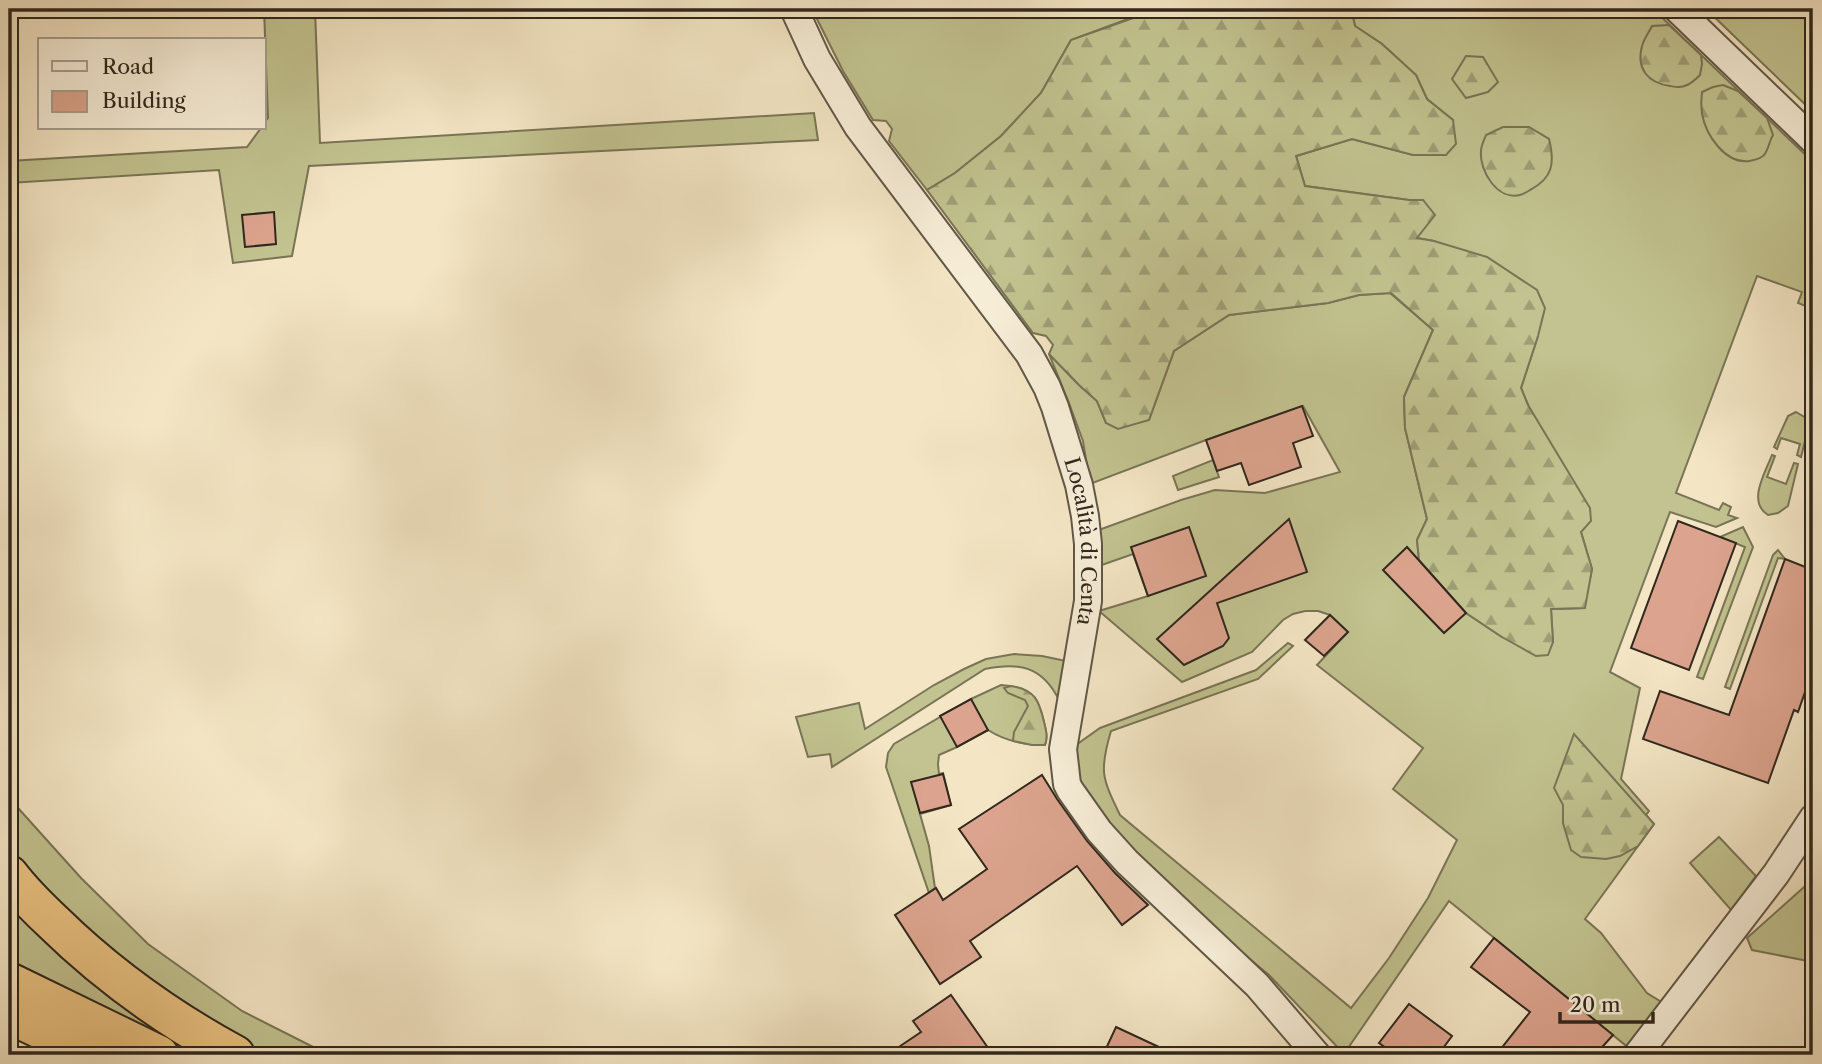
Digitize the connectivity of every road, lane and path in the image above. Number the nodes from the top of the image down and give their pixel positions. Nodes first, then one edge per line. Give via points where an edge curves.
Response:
1 (794, 9) edge
2 (1677, 9) edge
3 (1813, 140) edge
4 (1813, 818) edge
5 (9, 875) edge
6 (9, 982) edge
7 (9, 1014) edge
8 (95, 1055) edge
9 (159, 1055) edge
10 (234, 1055) edge
11 (1317, 1055) edge
12 (1637, 1055) edge

1 - 11 street, Località di Centa via 817,59 858,127 1021,343 1055,407 1079,485 1088,544 1088,601 1063,750 1070,790 1127,862 1257,985
2 - 3 street
4 - 12 street via 1776,874
5 - 10 highway via 83,952 138,995
6 - 9 highway
7 - 8 highway

